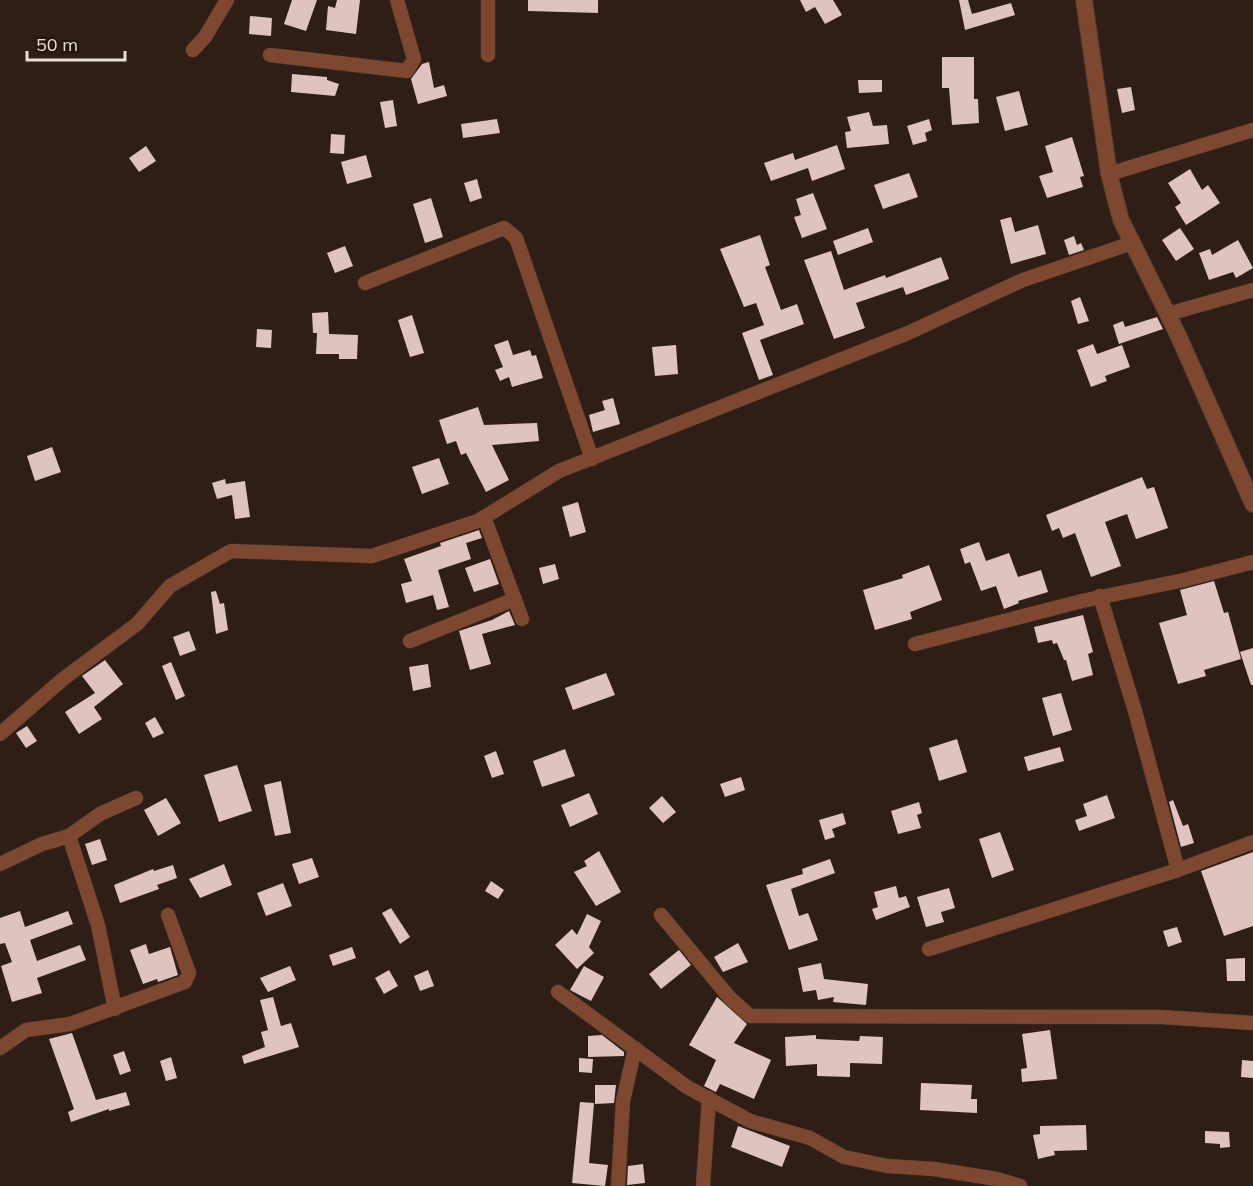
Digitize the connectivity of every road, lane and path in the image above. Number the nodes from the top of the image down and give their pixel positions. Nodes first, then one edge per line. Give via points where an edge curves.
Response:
1 (226, 0) edge
2 (397, 0) edge
3 (488, 0) edge
4 (1084, 0) edge
5 (193, 50) dead end
6 (270, 55) dead end
7 (488, 56) dead end
8 (1253, 130) edge
9 (1109, 174) junction
10 (1132, 243) junction
11 (365, 283) dead end
12 (1253, 290) edge
13 (1168, 314) junction
14 (592, 459) junction
15 (1253, 504) edge
16 (484, 517) junction
17 (1253, 562) edge
18 (1100, 596) junction
19 (515, 599) junction
20 (522, 619) dead end
21 (410, 641) dead end
22 (915, 644) dead end
23 (0, 734) edge
24 (136, 798) dead end
25 (69, 836) junction
26 (1253, 842) edge
27 (0, 864) edge
28 (1178, 870) junction
29 (168, 915) dead end
30 (661, 915) dead end
31 (929, 949) dead end
32 (558, 992) dead end
33 (115, 1009) junction
34 (1253, 1023) edge
35 (0, 1048) edge
36 (635, 1048) junction
37 (709, 1098) junction
38 (618, 1186) edge
39 (703, 1186) edge
40 (1020, 1186) edge

1 - 5 street
2 - 6 street via 414,59 407,71
3 - 7 street
4 - 9 street
8 - 9 street
9 - 10 street via 1121,220
10 - 13 street
10 - 14 street via 1023,280 908,333
11 - 14 street via 504,228 516,238
12 - 13 street
13 - 15 street
14 - 16 street via 559,471
16 - 19 street
16 - 23 street via 372,556 231,550 170,586 137,624 63,679
17 - 18 street
18 - 22 street
18 - 28 street via 1136,711
19 - 20 street
19 - 21 street
24 - 25 street via 100,814
25 - 27 street
25 - 33 street via 98,926
26 - 28 street
28 - 31 street
29 - 33 street via 187,967 187,979
30 - 34 street via 729,997 750,1016 1161,1017
32 - 36 street
33 - 35 street via 70,1024 26,1030
36 - 37 street via 687,1087
36 - 38 street via 623,1101
37 - 39 street
37 - 40 street via 750,1121 810,1138 844,1157 997,1179

